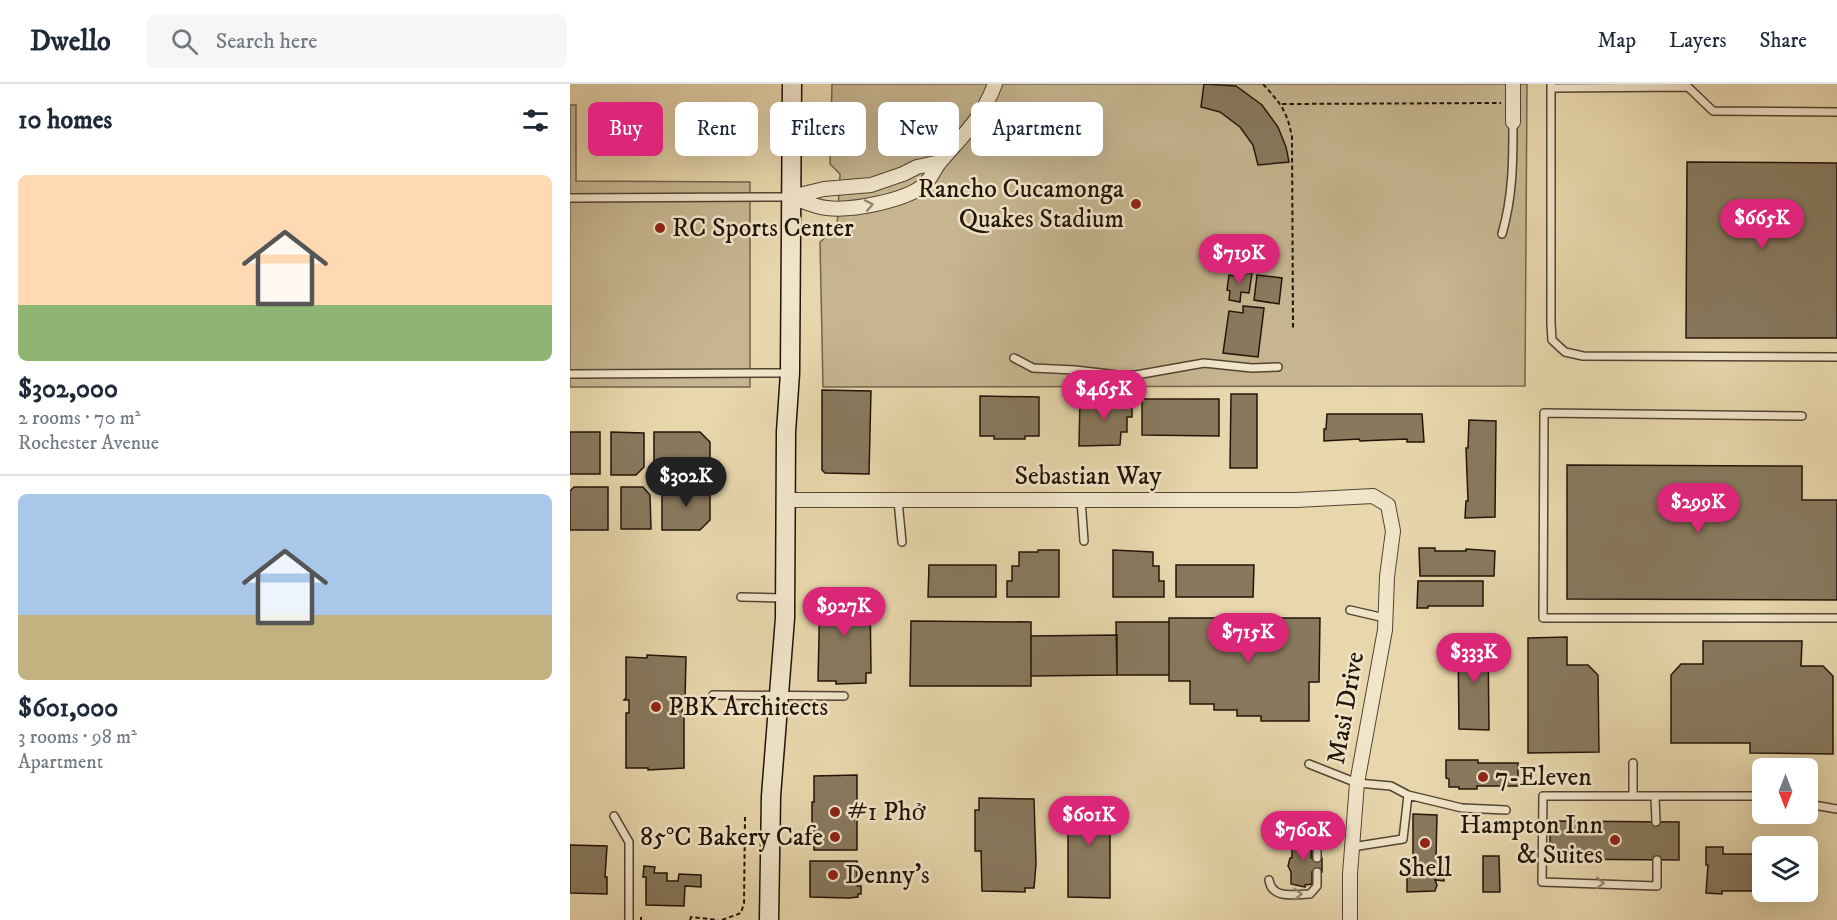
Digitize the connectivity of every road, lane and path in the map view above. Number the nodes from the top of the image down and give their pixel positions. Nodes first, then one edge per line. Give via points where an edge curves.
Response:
1 (792, 84) edge
2 (995, 84) edge
3 (1263, 84) edge
4 (1513, 84) edge
5 (1551, 86) edge
6 (1513, 103) junction
7 (1282, 104) junction
8 (1837, 112) edge
9 (1513, 122) joint
10 (940, 162) junction
11 (792, 197) junction
12 (570, 198) edge
13 (1502, 234) dead end
14 (1293, 330) dead end
15 (1837, 357) edge
16 (1014, 358) dead end
17 (1278, 367) dead end
18 (790, 373) junction
19 (570, 374) edge
20 (1802, 416) dead end
21 (785, 500) junction
22 (1081, 500) junction
23 (898, 501) junction
24 (1388, 505) joint
25 (1084, 541) dead end
26 (902, 542) dead end
27 (741, 597) dead end
28 (784, 598) junction
29 (1350, 610) dead end
30 (1385, 618) junction
31 (1837, 618) edge
32 (713, 695) dead end
33 (779, 696) junction
34 (844, 696) dead end
35 (1633, 763) dead end
36 (1309, 764) dead end
37 (1358, 783) junction
38 (1408, 795) junction
39 (1633, 796) junction
40 (1655, 796) junction
41 (1752, 796) edge
42 (1818, 806) edge
43 (1837, 809) edge
44 (1506, 810) dead end
45 (614, 816) dead end
46 (745, 817) dead end
47 (1656, 822) dead end
48 (1312, 827) dead end
49 (1352, 848) junction
50 (1317, 858) dead end
51 (1657, 860) dead end
52 (1317, 872) dead end
53 (1269, 880) dead end
54 (629, 920) edge
55 (690, 920) edge
56 (718, 920) edge
57 (722, 920) edge
58 (769, 920) edge
59 (1350, 920) edge

1 - 11 main road
2 - 10 street via 966,136
3 - 7 path
4 - 6 street
5 - 8 lane via 1688,87 1713,111
5 - 15 lane via 1551,324 1552,340 1564,352 1583,356
6 - 7 path
6 - 9 street
7 - 14 path via 1292,137
9 - 13 lane via 1513,181
10 - 11 street via 871,185 824,189
11 -> 10 street via 825,208 866,207 924,185
11 - 12 lane
11 - 18 main road
16 - 17 lane via 1033,368 1118,375 1204,363 1252,369
18 - 19 lane
18 - 21 main road
20 - 31 lane via 1544,413 1543,618
21 - 23 street, Sebastian Way
21 - 28 main road
22 - 23 street, Sebastian Way
22 - 24 street, Sebastian Way via 1373,496
22 - 25 lane
23 - 26 lane
24 - 30 street, Masi Drive via 1393,531
27 - 28 lane
28 - 33 main road
29 - 30 lane
30 - 37 street, Masi Drive
32 - 33 lane
33 - 34 lane
33 - 58 main road via 771,796
35 - 39 lane
36 - 37 lane
37 - 38 lane via 1391,786
37 - 49 street, Masi Drive
38 - 44 lane via 1462,808
38 - 49 lane via 1402,839
39 - 40 lane
39 -> 51 lane via 1543,796 1542,882 1657,886
40 - 41 lane
40 - 47 lane
42 - 43 lane
45 - 54 lane via 629,842
46 - 57 path via 744,903 741,913
48 - 50 lane via 1317,837
49 - 59 street, Masi Drive
53 -> 52 lane via 1275,892 1310,894 1317,886
55 - 56 path

